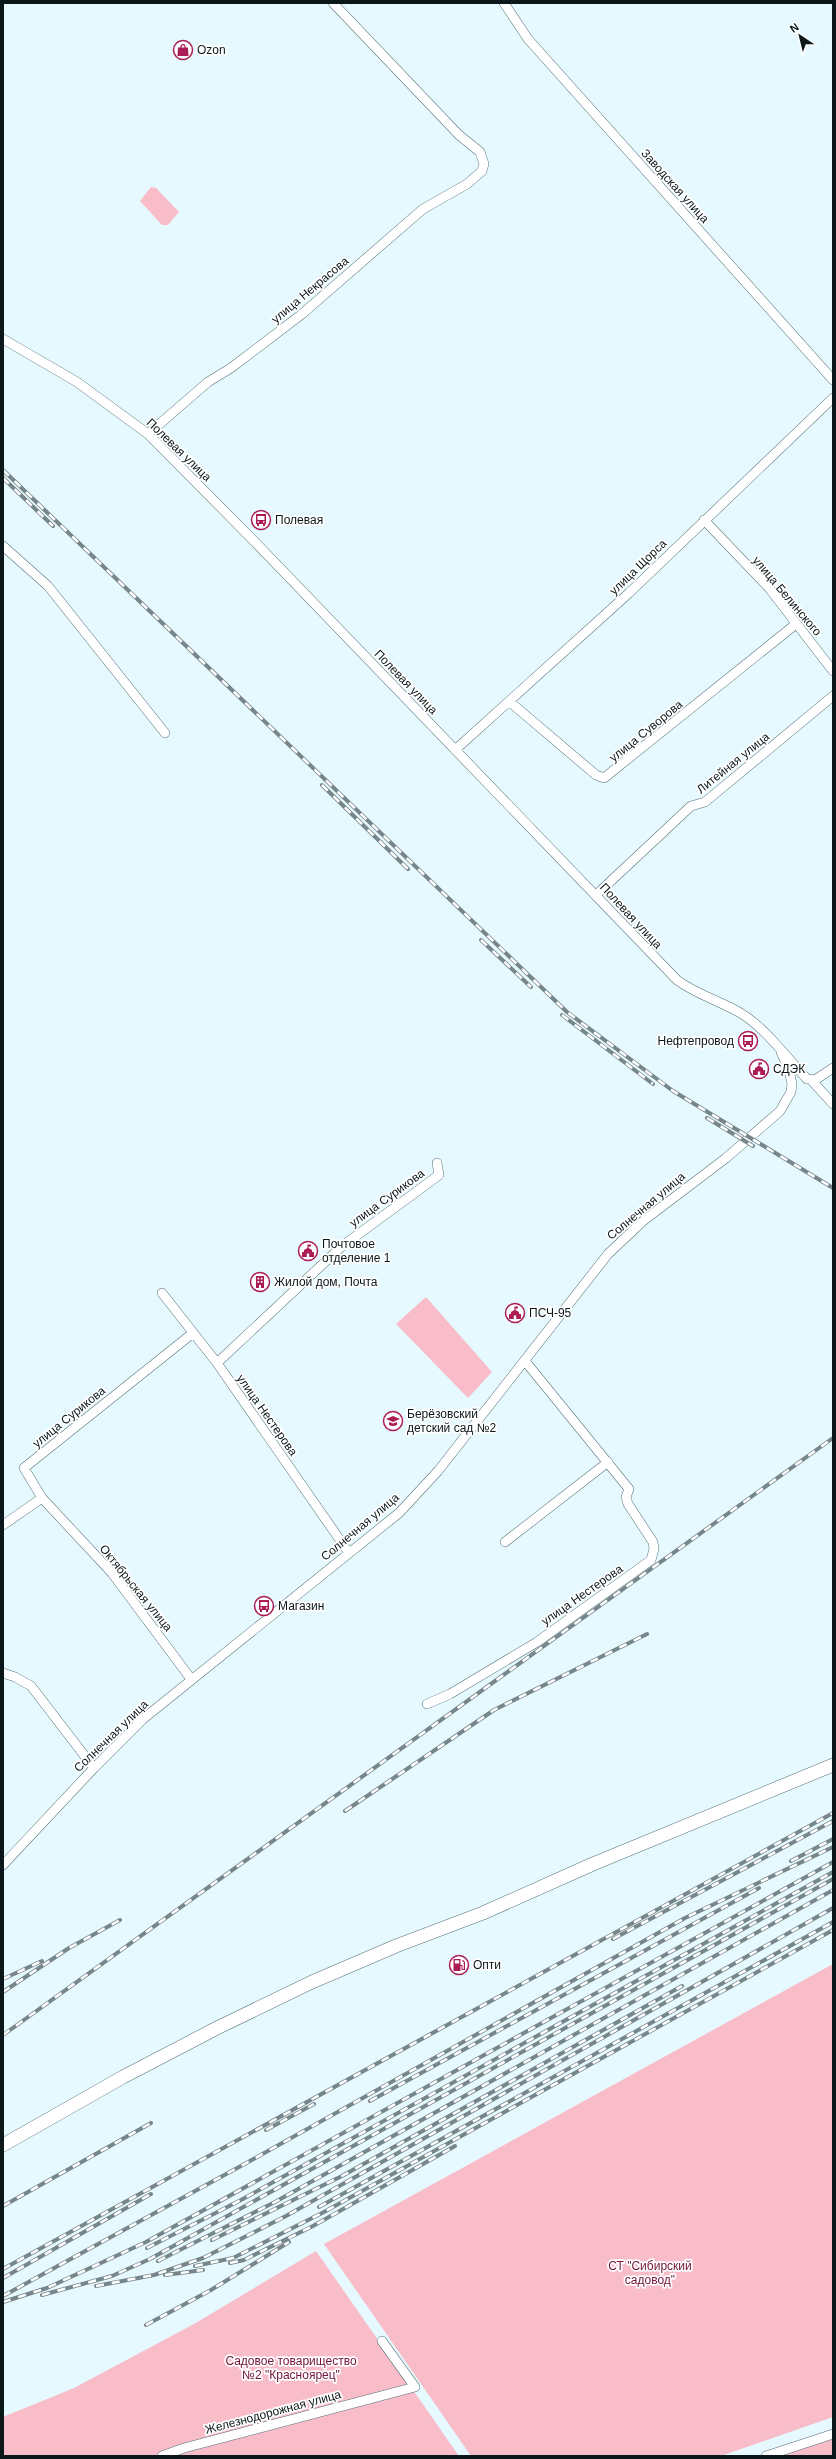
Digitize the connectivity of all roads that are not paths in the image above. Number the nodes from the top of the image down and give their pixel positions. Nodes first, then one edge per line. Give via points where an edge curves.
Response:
1 (333, 3) edge
2 (504, 3) edge
3 (3, 339) edge
4 (833, 380) edge
5 (833, 398) edge
6 (148, 434) junction
7 (704, 520) junction
8 (3, 546) edge
9 (796, 624) junction
10 (833, 671) edge
11 (833, 696) edge
12 (510, 702) junction
13 (165, 733) dead end
14 (455, 750) junction
15 (596, 895) junction
16 (781, 1052) junction
17 (833, 1068) edge
18 (812, 1081) junction
19 (833, 1104) edge
20 (437, 1163) dead end
21 (162, 1293) dead end
22 (193, 1333) junction
23 (525, 1361) junction
24 (217, 1363) junction
25 (608, 1462) junction
26 (42, 1498) junction
27 (3, 1525) edge
28 (506, 1542) dead end
29 (349, 1553) junction
30 (3, 1673) edge
31 (191, 1679) junction
32 (427, 1704) dead end
33 (833, 1765) edge
34 (94, 1768) junction
35 (3, 1865) edge
36 (3, 2145) edge
37 (382, 2341) dead end
38 (833, 2434) edge
39 (162, 2456) edge
40 (766, 2456) edge

1 - 6 street, улица Некрасова via 459,134 480,152 484,164 482,171 467,184 423,209 302,314 231,368 208,382
2 - 4 street, Заводская улица via 528,39
3 - 6 street, Полевая улица via 77,382
5 - 7 street, улица Щорса
6 - 14 street, Полевая улица
7 - 9 street, улица Белинского via 769,588
7 - 12 street, улица Щорса
8 - 13 street via 48,586
9 - 10 street, улица Белинского
9 - 12 street, улица Суворова via 604,778 596,775
11 - 15 street, Литейная улица via 705,802 690,806
12 - 14 street, улица Щорса
14 - 15 street, Полевая улица
15 - 16 street, Полевая улица via 677,980 696,993 743,1014
16 - 18 street
16 - 23 street, Солнечная улица via 792,1084 791,1092 780,1111 726,1158 643,1221 608,1254
17 - 18 street
18 - 19 street
20 - 24 street, улица Сурикова via 439,1175 341,1247
21 - 22 street, улица Нестерова
22 - 24 street, улица Нестерова
22 - 26 street, улица Сурикова via 24,1468
23 - 25 street, улица Нестерова
23 - 29 street, Солнечная улица via 438,1471 399,1513
24 - 29 street, улица Нестерова
25 - 28 street
25 - 32 street, улица Нестерова via 629,1489 626,1497 628,1504 653,1542 651,1560 537,1642 450,1694
26 - 27 street
26 - 31 street, Октябрьская улица via 112,1573
29 - 31 street, Солнечная улица
30 - 34 street via 31,1686
31 - 34 street, Солнечная улица via 143,1719
33 - 36 highway via 593,1864 483,1913 312,1982 150,2063
34 - 35 street, Солнечная улица
37 - 39 street, Железнодорожная улица via 415,2387
38 - 40 street

